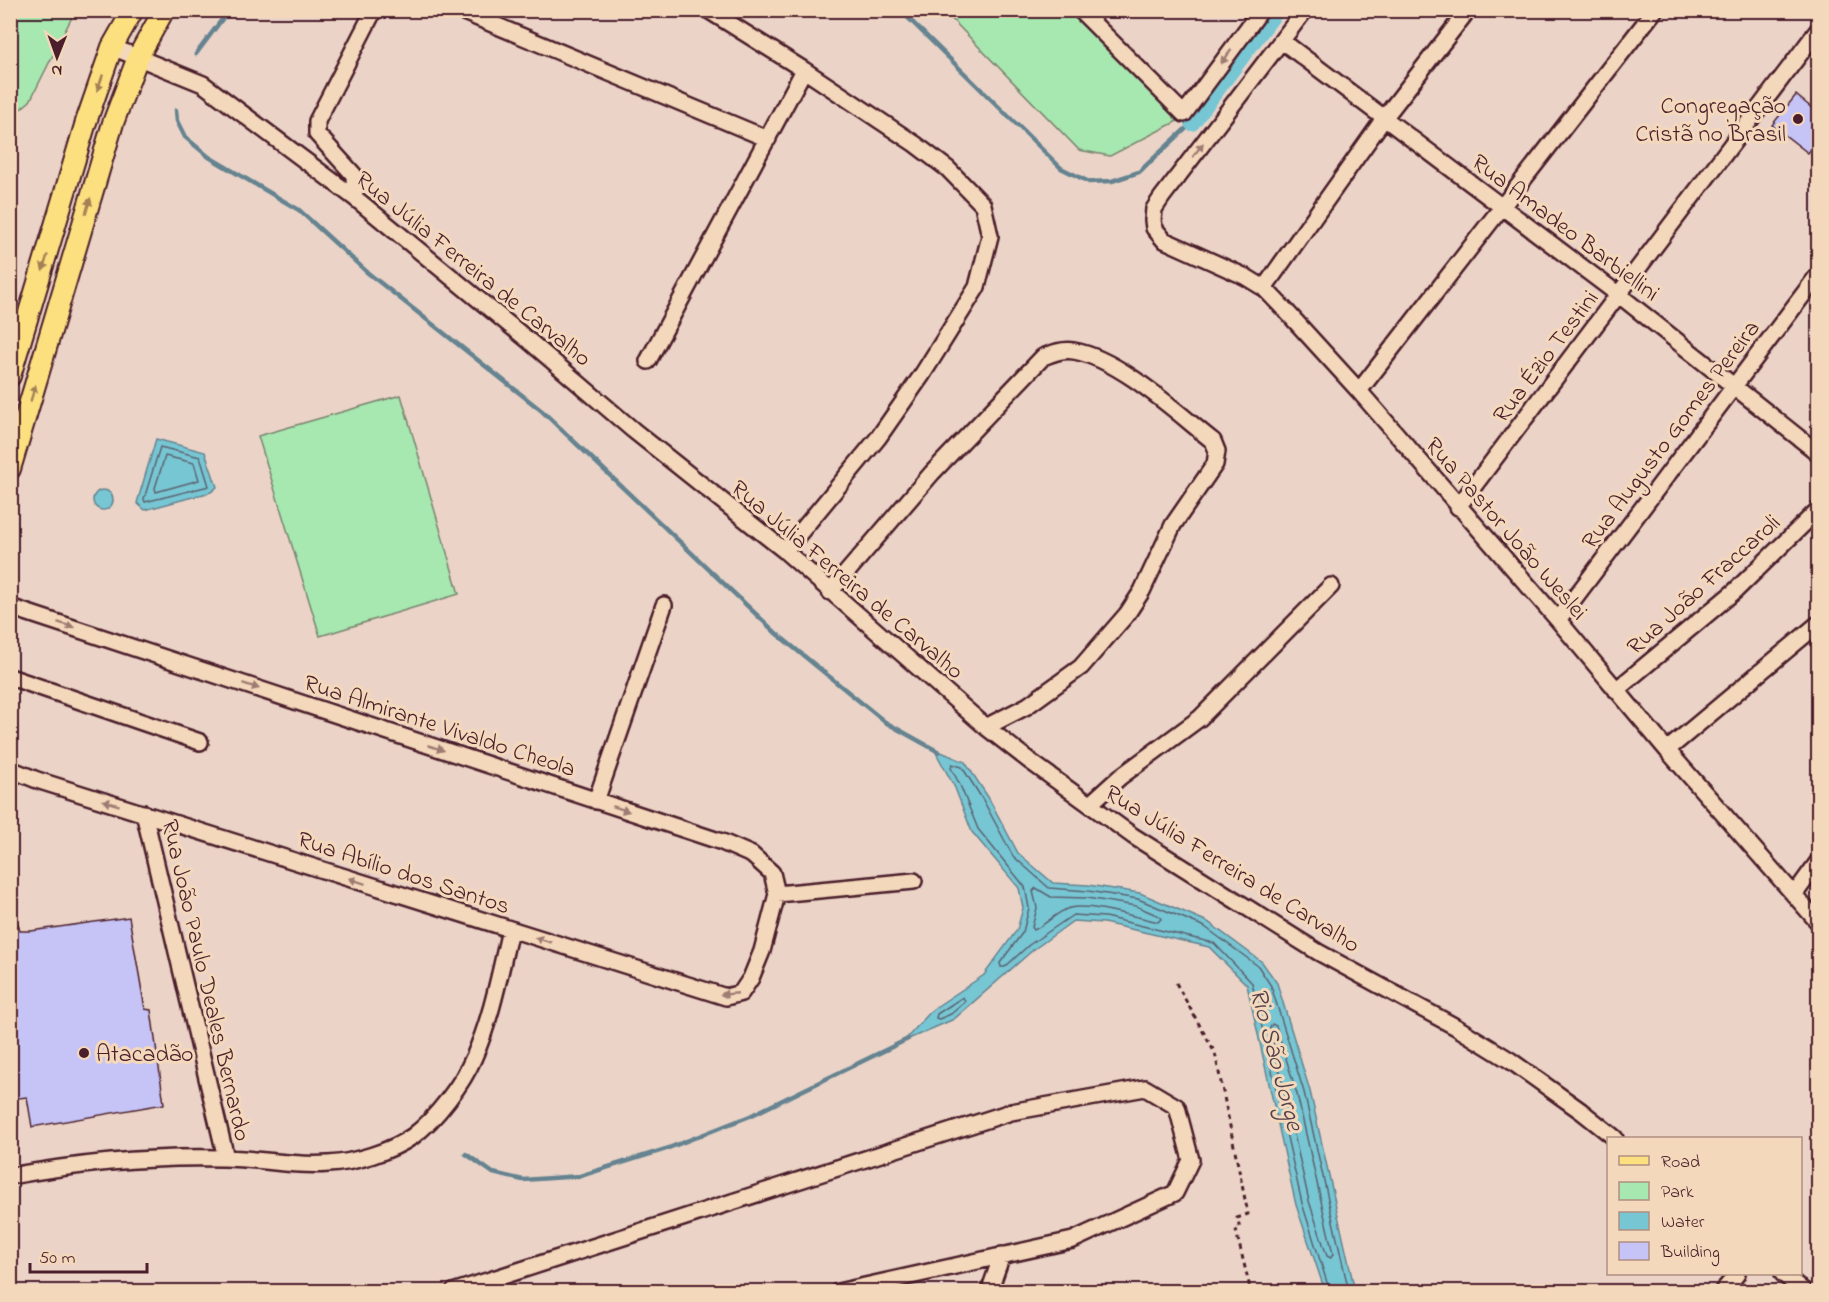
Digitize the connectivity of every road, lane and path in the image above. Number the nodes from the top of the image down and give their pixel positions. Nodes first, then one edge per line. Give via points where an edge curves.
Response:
1 (133, 10) edge
2 (164, 10) edge
3 (374, 10) edge
4 (459, 10) edge
5 (708, 10) edge
6 (1261, 10) edge
7 (1305, 10) edge
8 (1468, 10) edge
9 (1655, 10) edge
10 (1090, 14) edge
11 (1818, 30) edge
12 (1282, 41) junction
13 (112, 47) junction
14 (138, 57) junction
15 (804, 70) junction
16 (1384, 117) junction
17 (768, 138) junction
18 (355, 198) junction
19 (1503, 208) junction
20 (1818, 275) edge
21 (1264, 288) junction
22 (1619, 295) junction
23 (648, 361) dead end
24 (10, 376) edge
25 (1735, 386) junction
26 (1359, 392) junction
27 (1818, 453) edge
28 (10, 469) edge
29 (1458, 507) junction
30 (1818, 510) edge
31 (785, 552) junction
32 (1331, 586) dead end
33 (830, 592) junction
34 (664, 605) dead end
35 (10, 607) edge
36 (1558, 620) junction
37 (1818, 624) edge
38 (10, 677) edge
39 (1616, 690) junction
40 (986, 727) junction
41 (200, 742) dead end
42 (1667, 750) junction
43 (10, 769) edge
44 (596, 801) junction
45 (1090, 804) junction
46 (144, 813) junction
47 (1818, 862) edge
48 (914, 881) dead end
49 (777, 894) junction
50 (1794, 895) junction
51 (1818, 922) edge
52 (510, 930) junction
53 (1176, 983) dead end
54 (1614, 1137) edge
55 (226, 1158) junction
56 (10, 1176) edge
57 (1002, 1255) junction
58 (1736, 1275) edge
59 (1784, 1275) edge
60 (453, 1292) edge
61 (838, 1292) edge
62 (989, 1292) edge
63 (1251, 1292) edge
64 (1722, 1292) edge
65 (1805, 1292) edge

1 - 13 main road
2 - 14 main road
3 - 18 street via 317,121 317,134 354,175
4 - 17 street
5 - 15 street
6 -> 10 street via 1184,114
7 - 12 street
8 - 16 street
9 - 19 street
11 - 22 street, Rua Ézio Testini
12 - 16 street, Rua Amadeo Barbiellini
21 -> 12 street, Rua Pastor João Weslei via 1164,240 1153,220 1154,209 1162,197
13 - 14 street, Rua Júlia Ferreira de Carvalho
13 -> 24 main road via 84,126
14 - 18 street, Rua Júlia Ferreira de Carvalho via 203,84
28 -> 14 main road via 113,123
15 - 17 street
15 - 31 street via 948,169 983,205 990,236 977,287 922,375 878,438
16 - 19 street, Rua Amadeo Barbiellini
16 - 21 street
17 - 23 street
18 - 31 street, Rua Júlia Ferreira de Carvalho
19 - 22 street, Rua Amadeo Barbiellini
19 - 26 street
20 - 25 street, Rua Augusto Gomes Pereira
21 - 26 street, Rua Pastor João Weslei
22 - 25 street, Rua Amadeo Barbiellini
22 - 29 street, Rua Ézio Testini
25 - 27 street, Rua Amadeo Barbiellini
25 - 36 street, Rua Augusto Gomes Pereira
26 - 29 street, Rua Pastor João Weslei
29 - 36 street, Rua Pastor João Weslei
30 - 39 street, Rua João Fraccaroli via 1735,591
31 - 33 street, Rua Júlia Ferreira de Carvalho
32 - 45 street via 1200,718
33 - 40 street, Rua Júlia Ferreira de Carvalho
33 - 40 street via 932,473 1043,357 1058,351 1072,350 1095,357 1123,373 1213,441 1217,451 1215,464 1173,525 1128,614 1081,667 1035,701
34 - 44 street
35 -> 44 street, Rua Almirante Vivaldo Cheola
36 - 39 street, Rua Pastor João Weslei
37 - 42 street
38 - 41 street
39 - 42 street, Rua Pastor João Weslei
40 - 45 street, Rua Júlia Ferreira de Carvalho
42 - 50 street, Rua Pastor João Weslei
46 -> 43 street, Rua Abílio dos Santos
44 -> 49 street, Rua Almirante Vivaldo Cheola via 753,855 772,873
45 - 54 street, Rua Júlia Ferreira de Carvalho via 1133,836 1318,952 1511,1061
52 -> 46 street, Rua Abílio dos Santos
46 - 55 street, Rua João Paulo Deales Bernardo
47 - 50 street
48 - 49 street
49 -> 52 street, Rua Abílio dos Santos via 751,978 741,993 726,997
50 - 51 street, Rua Pastor João Weslei
52 - 55 street via 492,1005 474,1057 450,1099 413,1136 371,1157 328,1164
53 - 63 path via 1215,1053 1248,1214 1237,1218 1240,1229 1236,1231
55 - 56 street via 146,1158
57 - 60 street via 1073,1240 1175,1192 1191,1160 1177,1107 1145,1088 1011,1112
57 - 61 street
57 - 62 street
58 - 64 street
59 - 65 street

